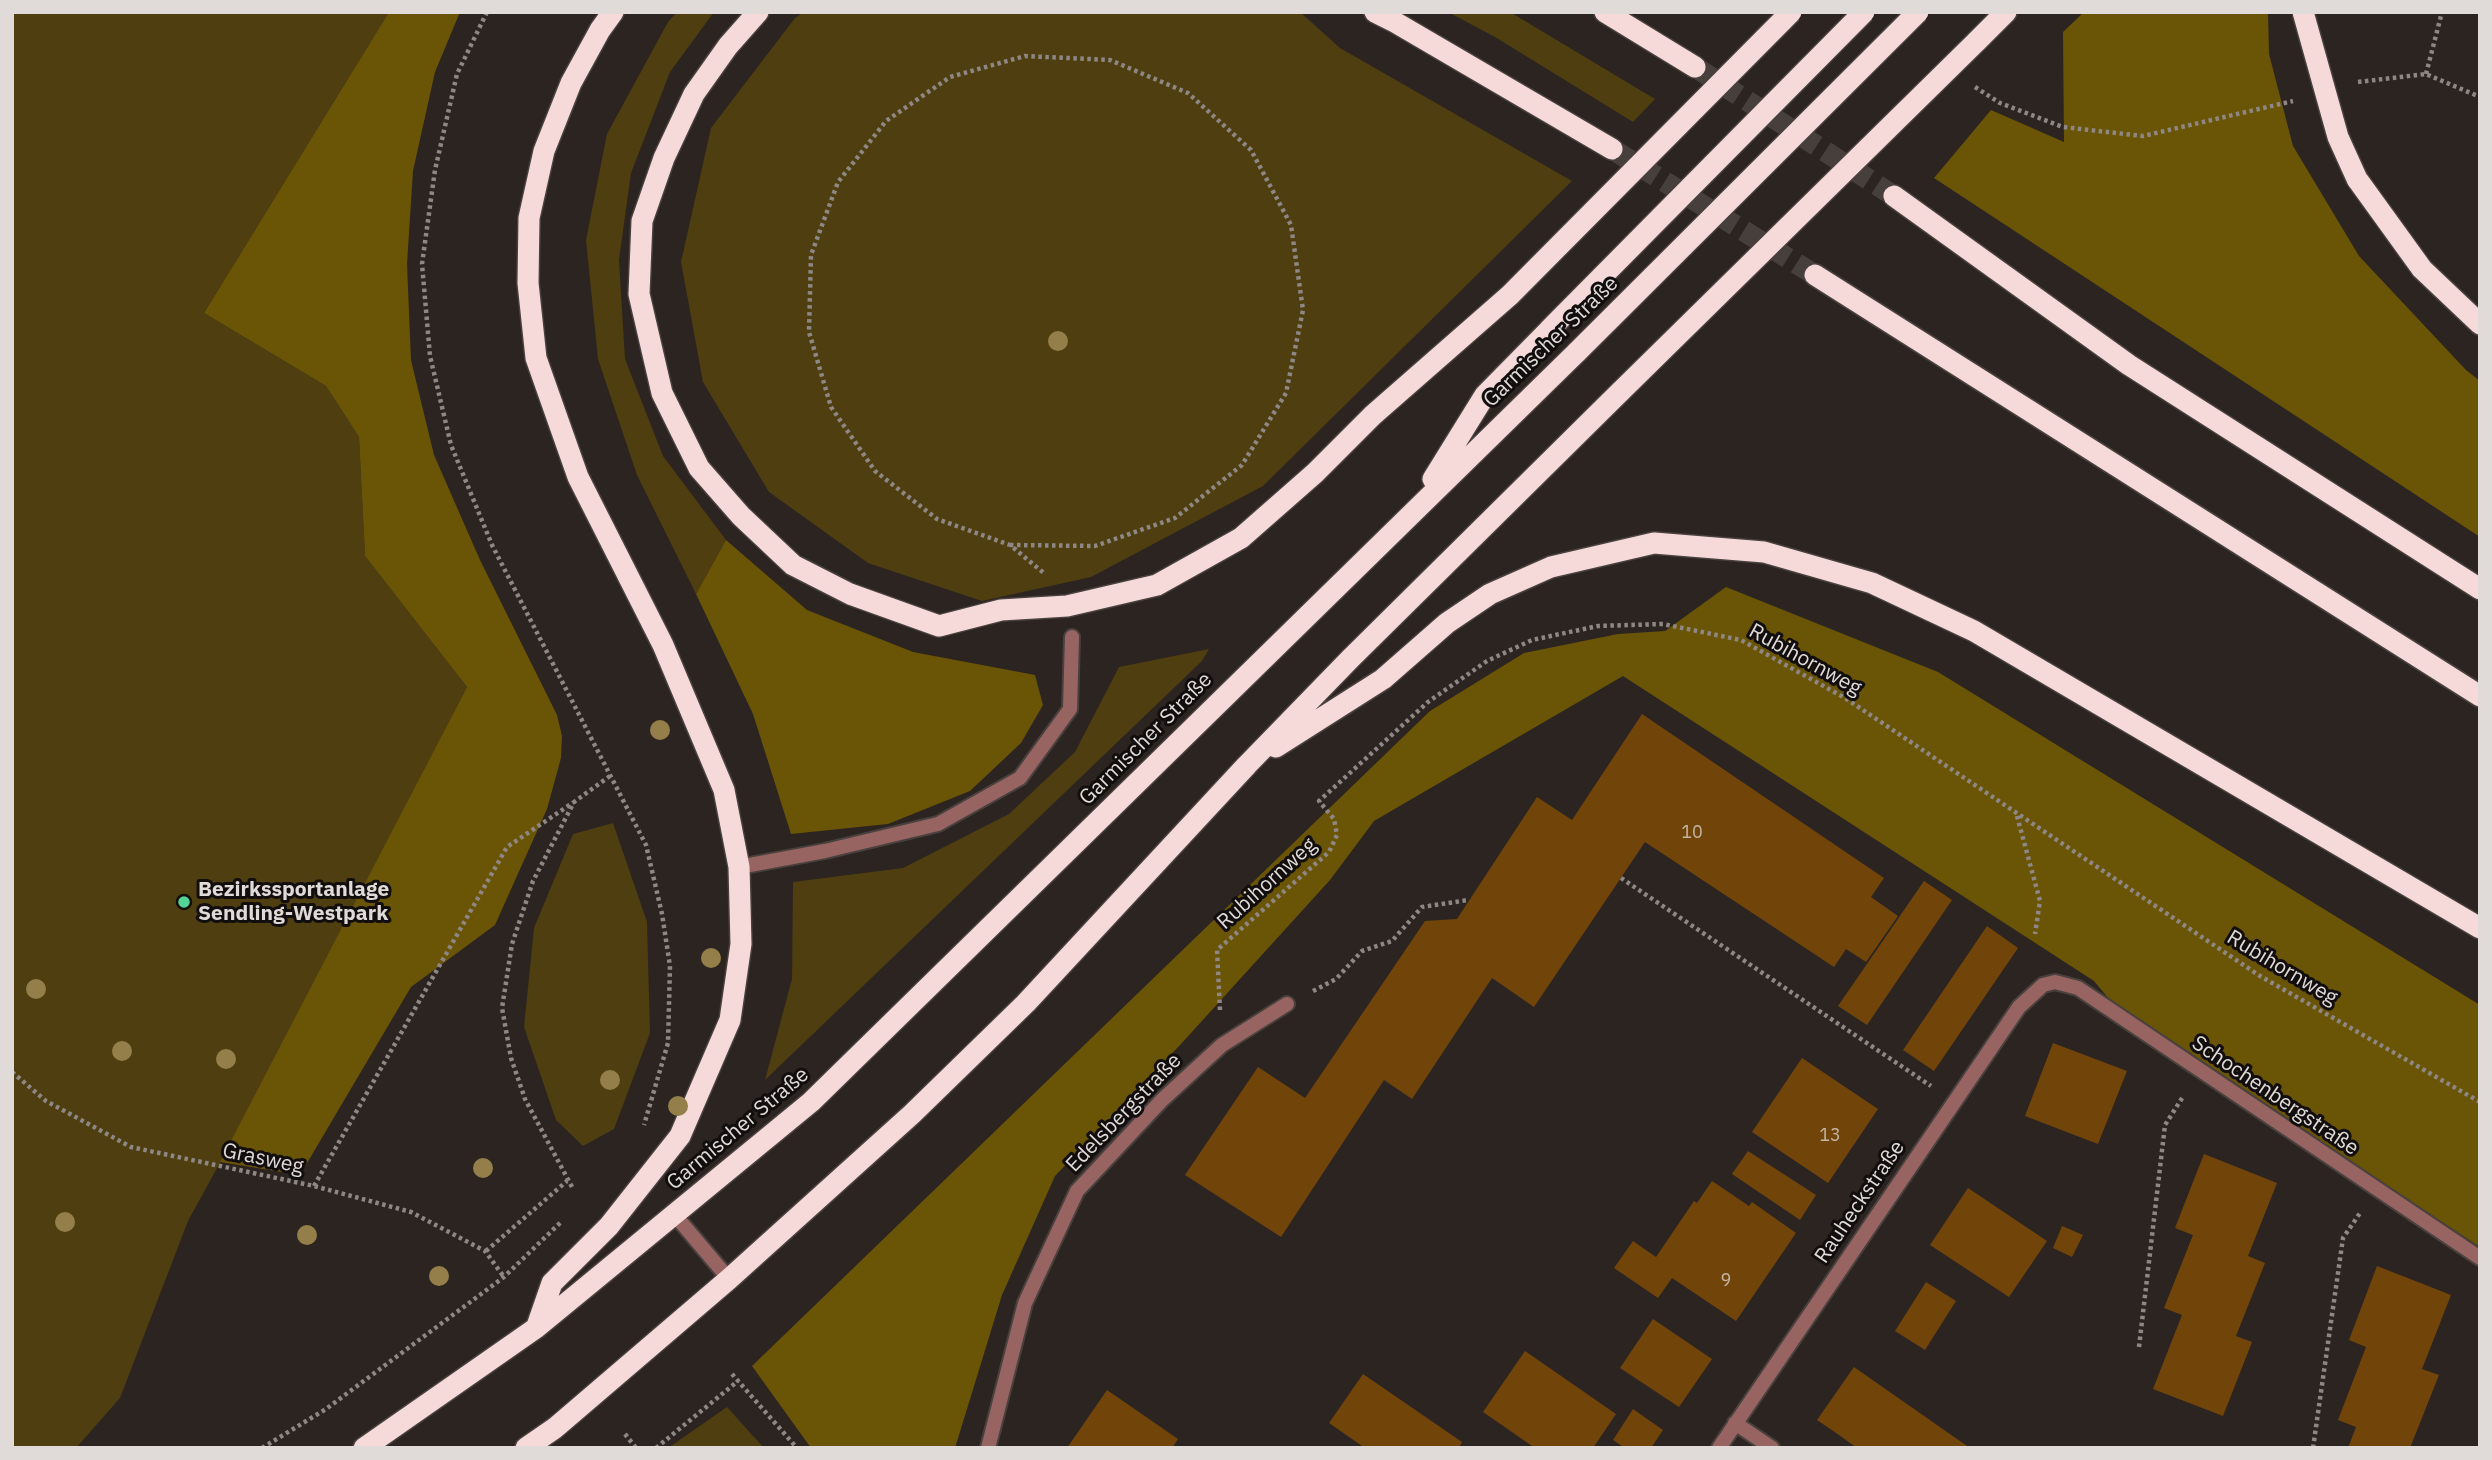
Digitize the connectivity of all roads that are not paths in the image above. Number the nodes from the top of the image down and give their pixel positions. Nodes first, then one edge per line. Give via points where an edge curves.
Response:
1 (613, 12) edge
2 (758, 12) edge
3 (1375, 12) edge
4 (1605, 12) edge
5 (1791, 12) edge
6 (1864, 12) edge
7 (1918, 12) edge
8 (2006, 12) edge
9 (2303, 12) edge
10 (1695, 67) tunnel mouth
11 (1612, 149) tunnel mouth
12 (1894, 196) tunnel mouth
13 (1815, 275) tunnel mouth
14 (2480, 324) edge
15 (1415, 508) junction
16 (2480, 589) edge
17 (1072, 637) dead end
18 (2480, 696) edge
19 (1247, 765) junction
20 (739, 867) junction
21 (2480, 928) edge
22 (2043, 985) joint
23 (1287, 1004) road end
24 (674, 1214) junction
25 (2480, 1258) edge
26 (729, 1279) junction
27 (536, 1328) junction
28 (1735, 1423) junction
29 (364, 1448) edge
30 (526, 1448) edge
31 (988, 1448) edge
32 (1719, 1448) edge
33 (1772, 1448) edge

1 - 20 highway via 571,83 544,151 528,218 528,283 536,358 578,477 663,645 724,790
2 - 5 highway, bridge via 694,94 664,158 642,221 639,294 662,393 699,468 793,565 850,594 939,626 1001,610 1067,606 1157,585 1241,538 1510,295
3 - 11 highway
4 - 10 highway
6 - 15 highway, bridge via 1485,395
7 - 15 highway, Garmischer Straße, bridge
8 - 19 highway, bridge
9 - 14 highway, bridge via 2338,137 2357,179 2421,269
12 - 16 highway via 2129,365
13 - 18 highway
15 - 24 highway, Garmischer Straße via 811,1102
17 - 20 street via 1070,709 1020,778 938,824
19 - 21 highway via 1383,679 1447,623 1490,594 1551,567 1654,543 1764,552 1872,583 1974,631
19 - 26 highway via 1026,1003 912,1114
20 - 27 highway via 741,944 730,1020 710,1069 680,1136 609,1226 552,1283
22 - 25 street, Schochenbergstraße via 2055,982 2078,988
22 - 28 street, Rauheckstraße via 2019,1007
23 - 31 street, Edelsbergstraße via 1222,1045 1162,1100 1077,1191 1025,1303
24 - 26 street
24 - 27 highway, Garmischer Straße
26 - 30 highway
27 - 29 highway, Garmischer Straße
28 - 32 street, Rauheckstraße
28 - 33 street

